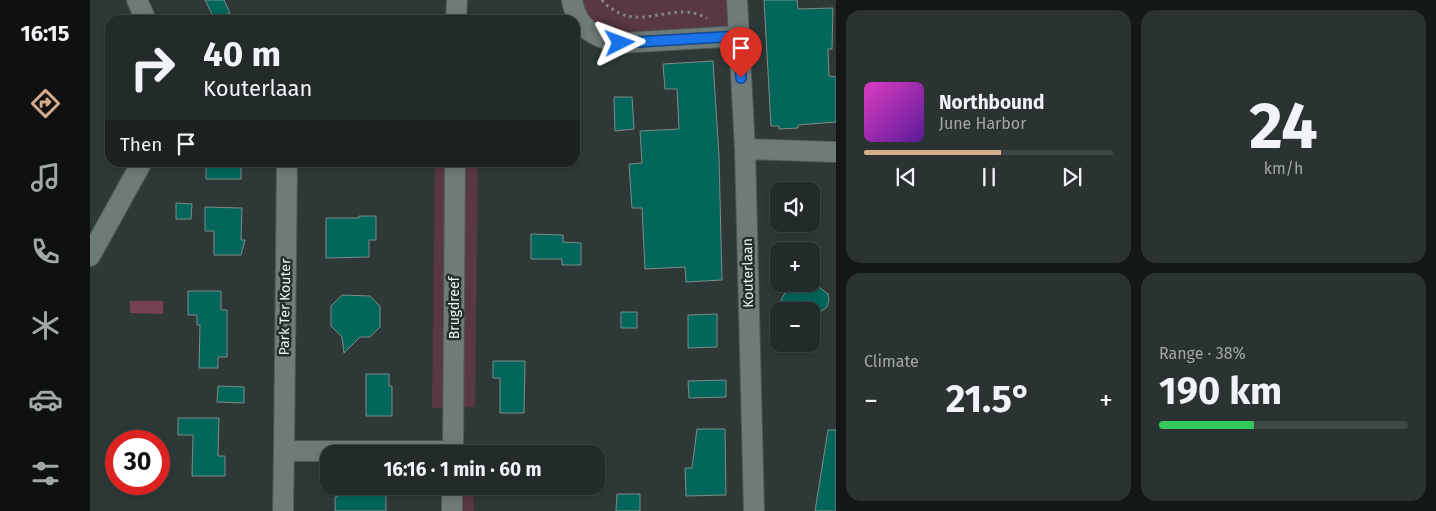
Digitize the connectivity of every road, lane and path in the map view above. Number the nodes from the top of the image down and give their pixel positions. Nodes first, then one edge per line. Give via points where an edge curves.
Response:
1 (137, 0) edge
2 (457, 0) edge
3 (572, 0) edge
4 (602, 0) edge
5 (737, 0) edge
6 (682, 7) dead end
7 (656, 11) dead end
8 (144, 15) edge
9 (456, 15) edge
10 (576, 15) edge
11 (580, 23) edge
12 (739, 36) junction
13 (718, 37) junction
14 (746, 149) junction
15 (836, 152) edge
16 (139, 167) edge
17 (287, 167) edge
18 (455, 167) edge
19 (90, 256) edge
20 (453, 445) edge
21 (284, 451) junction
22 (320, 451) edge
23 (452, 495) edge
24 (283, 511) edge
25 (452, 511) edge
26 (754, 511) edge

1 - 8 street
2 - 9 street
3 - 10 street
4 - 7 path via 616,12 627,16
5 - 12 street, Kouterlaan
6 - 13 path via 702,14
11 - 13 street via 590,33 620,43
12 - 13 street
12 - 14 street, Kouterlaan
14 - 15 street
14 - 26 street, Kouterlaan
16 - 19 street
17 - 21 street, Park Ter Kouter
18 - 20 street, Brugdreef
21 - 22 street
21 - 24 street, Park Ter Kouter
23 - 25 street

